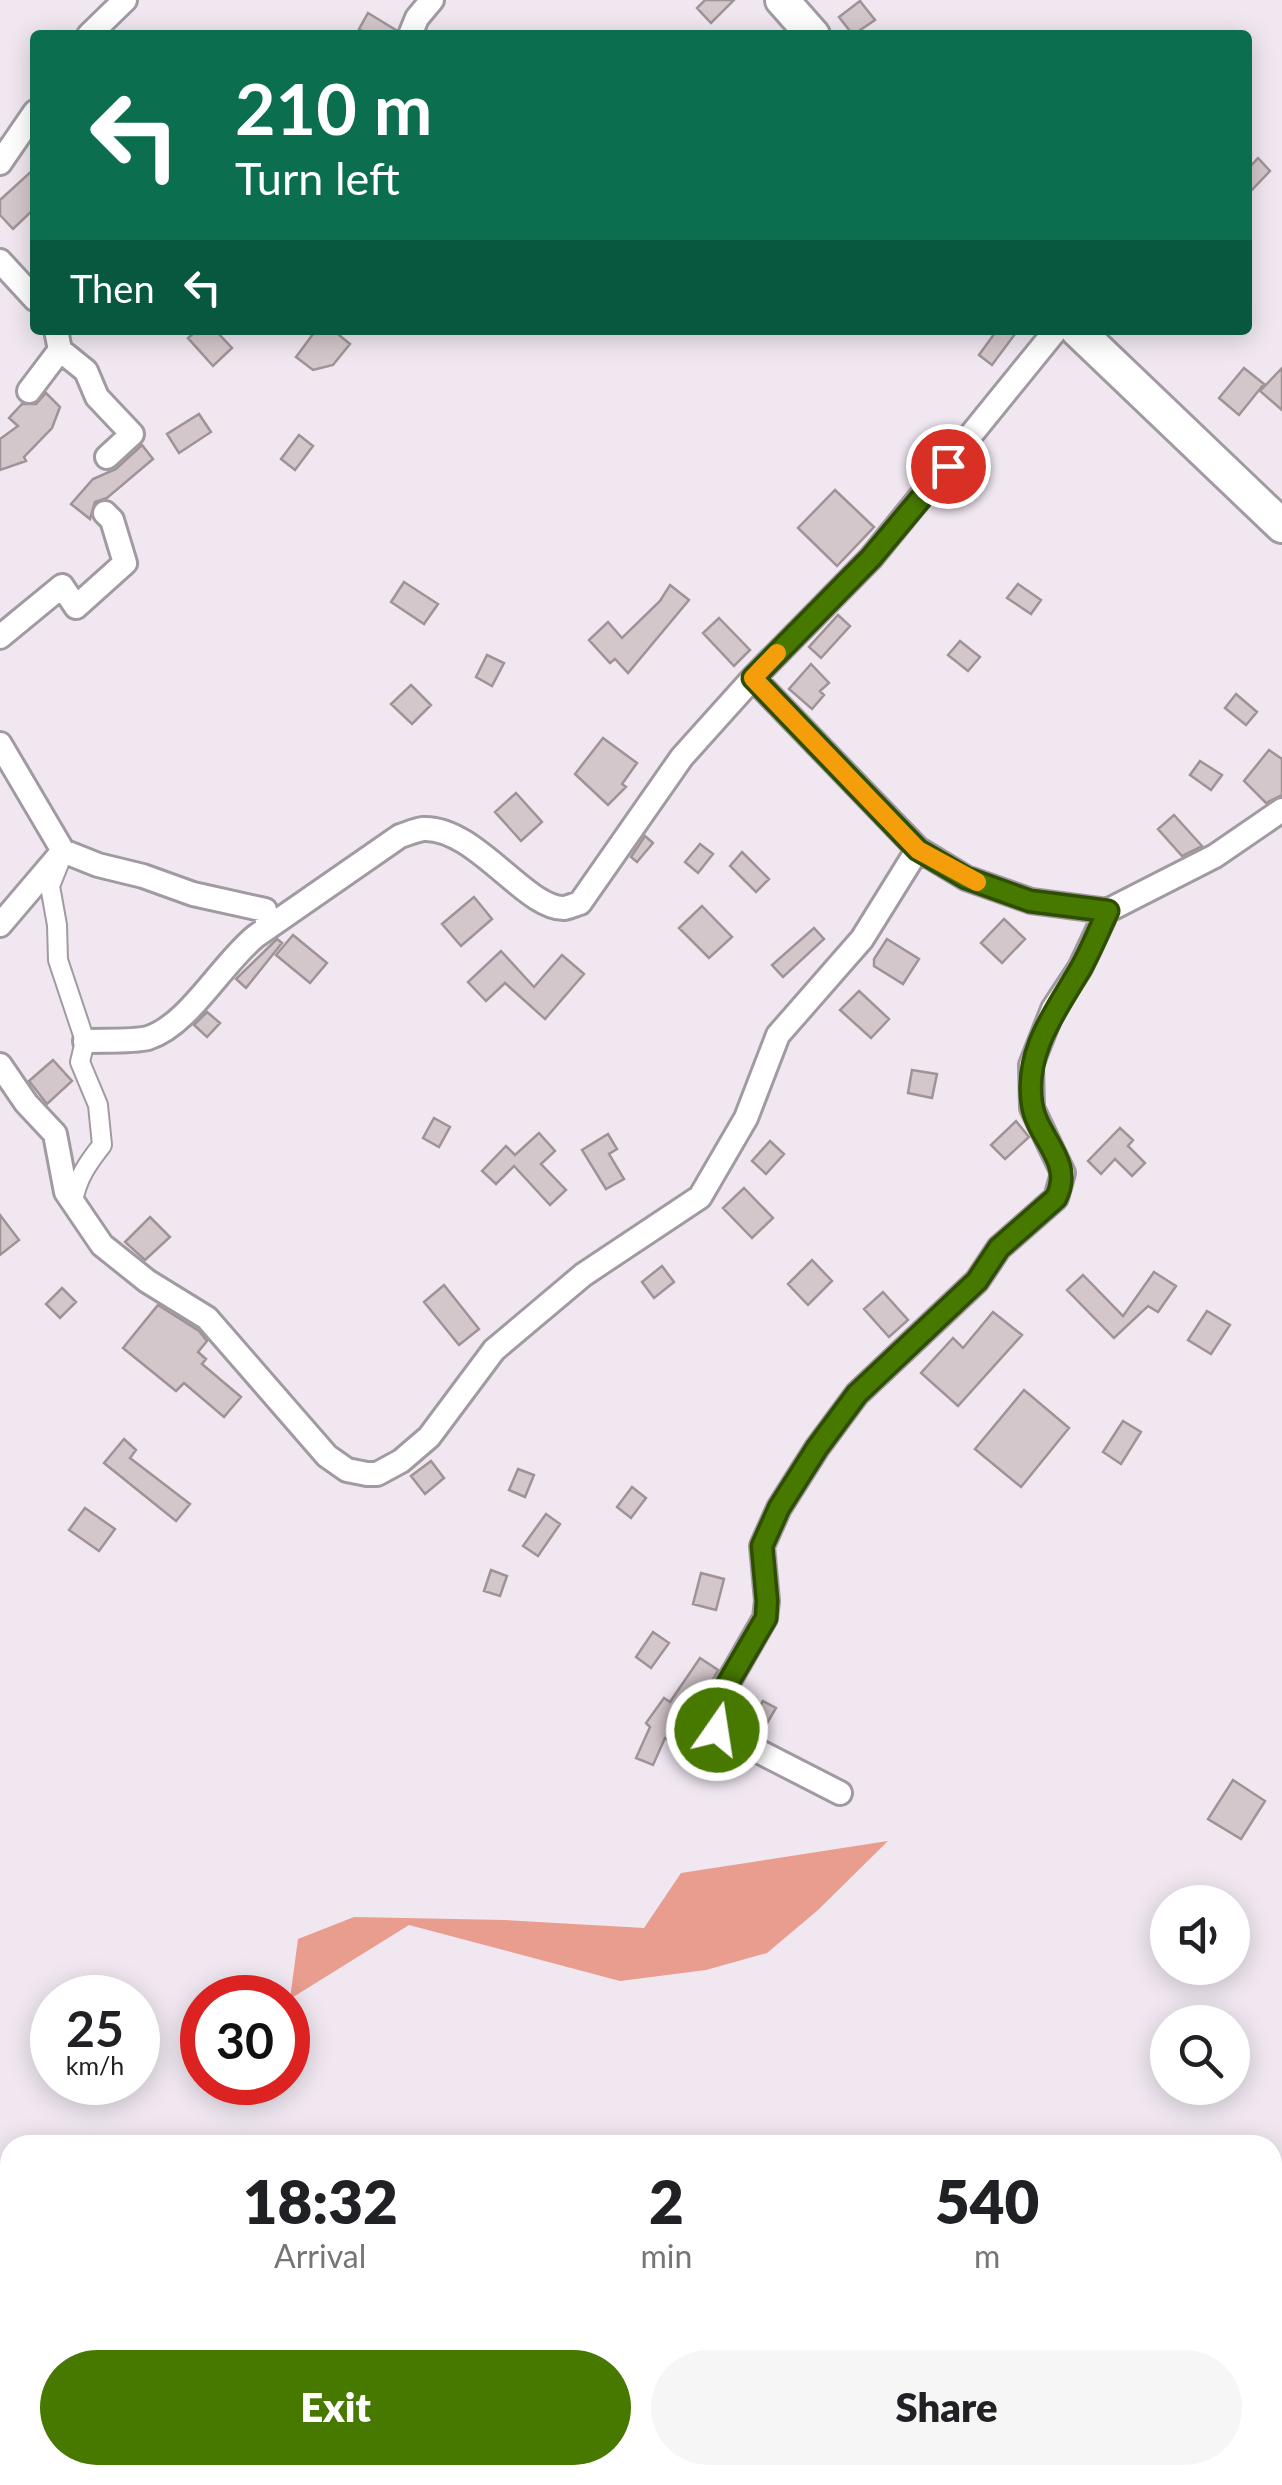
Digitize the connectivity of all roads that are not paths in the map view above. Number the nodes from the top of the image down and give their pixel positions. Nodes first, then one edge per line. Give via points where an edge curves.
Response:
1 (125, 0) edge
2 (432, 0) edge
3 (782, 0) edge
4 (94, 30) edge
5 (412, 30) edge
6 (809, 30) edge
7 (30, 119) edge
8 (0, 162) edge
9 (0, 261) edge
10 (30, 294) edge
11 (1052, 335) edge
12 (1082, 335) edge
13 (58, 340) edge
14 (29, 391) dead end
15 (107, 457) dead end
16 (105, 513) dead end
17 (1282, 526) edge
18 (0, 637) edge
19 (753, 678) junction
20 (0, 744) edge
21 (1282, 810) edge
22 (918, 850) junction
23 (64, 851) junction
24 (1108, 911) junction
25 (0, 925) edge
26 (268, 927) junction
27 (85, 1041) junction
28 (0, 1065) edge
29 (73, 1202) junction
30 (840, 1792) dead end

1 - 4 street
2 - 5 street
3 - 6 main road
7 - 8 street
9 - 10 street
11 - 19 street via 871,558
12 - 17 main road
13 - 14 street
13 - 15 street via 132,434
16 - 18 street via 125,562 76,607 62,586
19 - 22 street
19 - 26 street via 682,757 580,902 565,908 548,904 461,839 421,829 400,836
20 - 23 street
21 - 24 street via 1215,856
22 - 24 street via 966,878 1030,901
22 - 29 street via 862,939 778,1035 746,1118 700,1198 583,1275 494,1350 429,1438 376,1474 347,1470 327,1456 207,1318 102,1246
23 - 25 street
23 - 26 street via 265,910
23 - 27 street via 50,886 58,960
24 - 30 street via 1053,1009 1032,1065 1032,1108 1063,1173 1056,1198 857,1394 779,1508 762,1546 766,1618 712,1720 717,1730
26 - 27 street via 234,953 173,1022 148,1038
27 - 29 street via 80,1062 98,1105 102,1144
28 - 29 street via 55,1134

